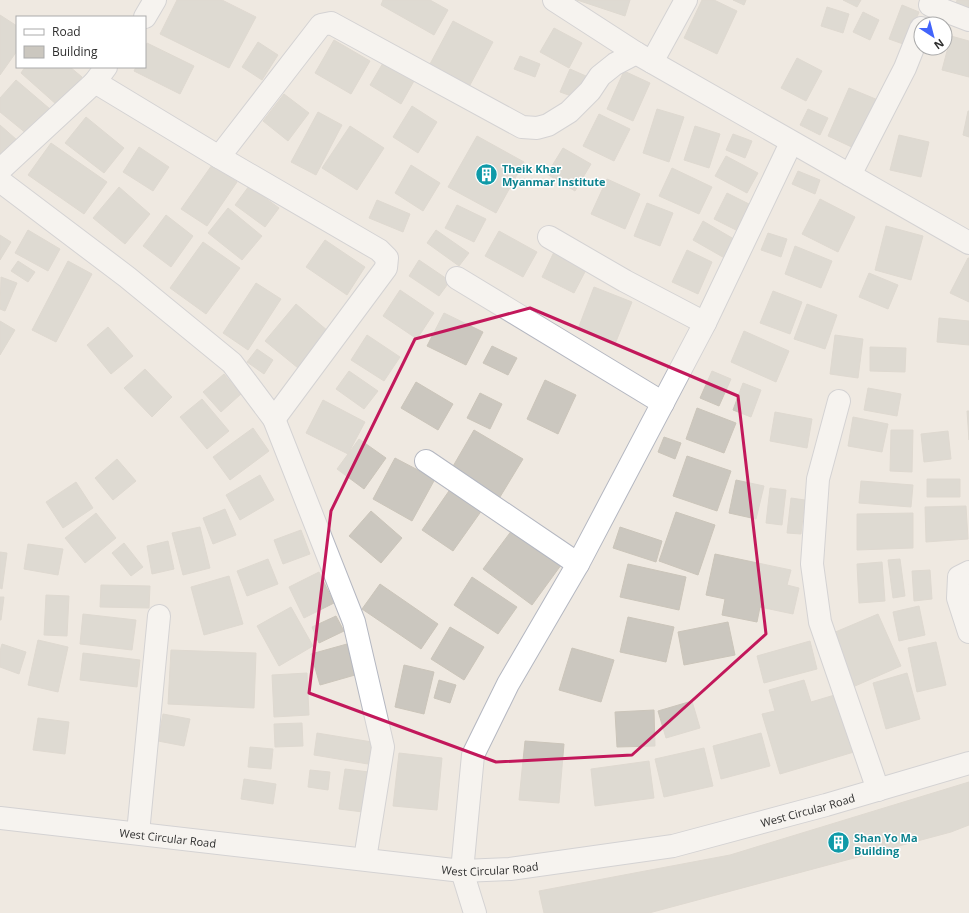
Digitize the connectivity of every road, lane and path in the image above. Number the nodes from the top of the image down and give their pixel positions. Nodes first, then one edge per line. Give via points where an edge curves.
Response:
1 (154, 0) edge
2 (554, 0) edge
3 (686, 0) edge
4 (928, 10) edge
5 (146, 16) edge
6 (969, 20) edge
7 (913, 48) edge
8 (644, 58) junction
9 (101, 74) edge
10 (791, 143) junction
11 (219, 157) junction
12 (0, 170) edge
13 (850, 175) junction
14 (0, 181) edge
15 (549, 237) dead end
16 (969, 243) edge
17 (457, 278) dead end
18 (705, 323) junction
19 (839, 401) dead end
20 (663, 403) junction
21 (274, 419) junction
22 (426, 461) dead end
23 (578, 564) junction
24 (969, 572) edge
25 (159, 616) dead end
26 (969, 632) edge
27 (969, 763) edge
28 (878, 790) junction
29 (0, 818) edge
30 (138, 833) junction
31 (365, 859) junction
32 (462, 871) junction
33 (475, 913) edge

1 - 5 street
2 - 8 street
3 - 8 street
4 - 6 street
7 - 13 street
8 - 10 street
8 - 11 street via 614,64 600,76 590,91 569,112 548,125 537,128 522,127 331,23 321,25
9 - 11 street
9 - 12 street
10 - 13 street
10 - 18 street
11 - 21 street via 379,250 387,258 386,268
13 - 16 street
14 - 21 street via 127,277 232,363
15 - 18 street
17 - 20 street
18 - 20 street
19 - 28 street via 818,480 812,564 820,622
20 - 23 street
21 - 31 street via 354,622 383,747
22 - 23 street
23 - 32 street via 508,684 473,755
24 - 26 street via 959,577 958,598
25 - 30 street
27 - 28 street, West Circular Road
28 - 32 street, West Circular Road via 673,846 510,869
29 - 30 street, West Circular Road
30 - 31 street, West Circular Road
31 - 32 street, West Circular Road
32 - 33 street

